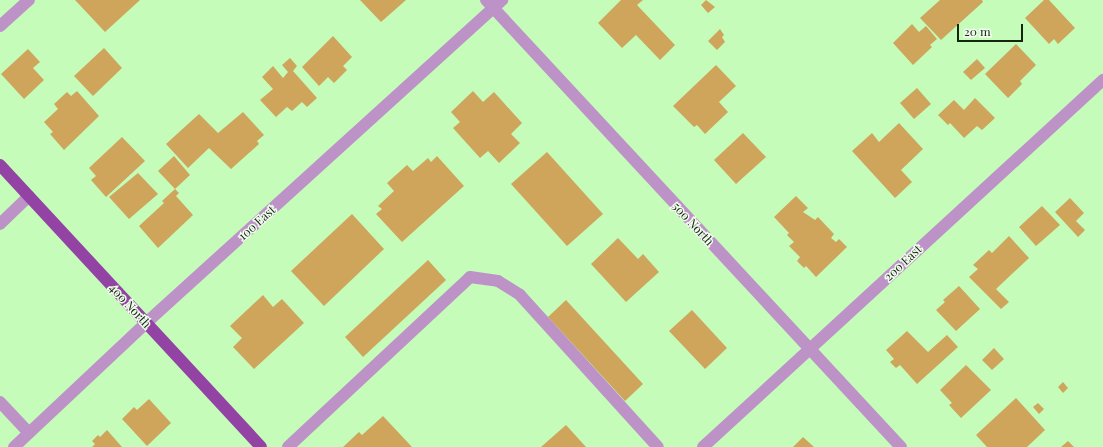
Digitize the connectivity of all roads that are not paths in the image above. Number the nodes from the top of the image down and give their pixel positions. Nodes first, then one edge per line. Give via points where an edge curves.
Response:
1 (29, 0) edge
2 (494, 3) edge
3 (0, 26) edge
4 (1103, 80) edge
5 (0, 165) edge
6 (29, 196) junction
7 (0, 224) edge
8 (146, 324) junction
9 (808, 349) junction
10 (0, 402) edge
11 (29, 433) junction
12 (14, 447) edge
13 (261, 447) edge
14 (288, 447) edge
15 (658, 447) edge
16 (703, 447) edge
17 (901, 447) edge

1 - 3 street
2 - 8 street, 100 East
2 - 9 street, 500 North
4 - 9 street, 200 East
5 - 6 main road, 400 North
6 - 7 street
6 - 8 main road, 400 North
8 - 11 street, 100 East
8 - 13 main road, 400 North
9 - 16 street, 200 East
9 - 17 street, 500 North
10 - 11 street
11 - 12 street, 100 East
14 - 15 street via 470,277 498,281 520,295

